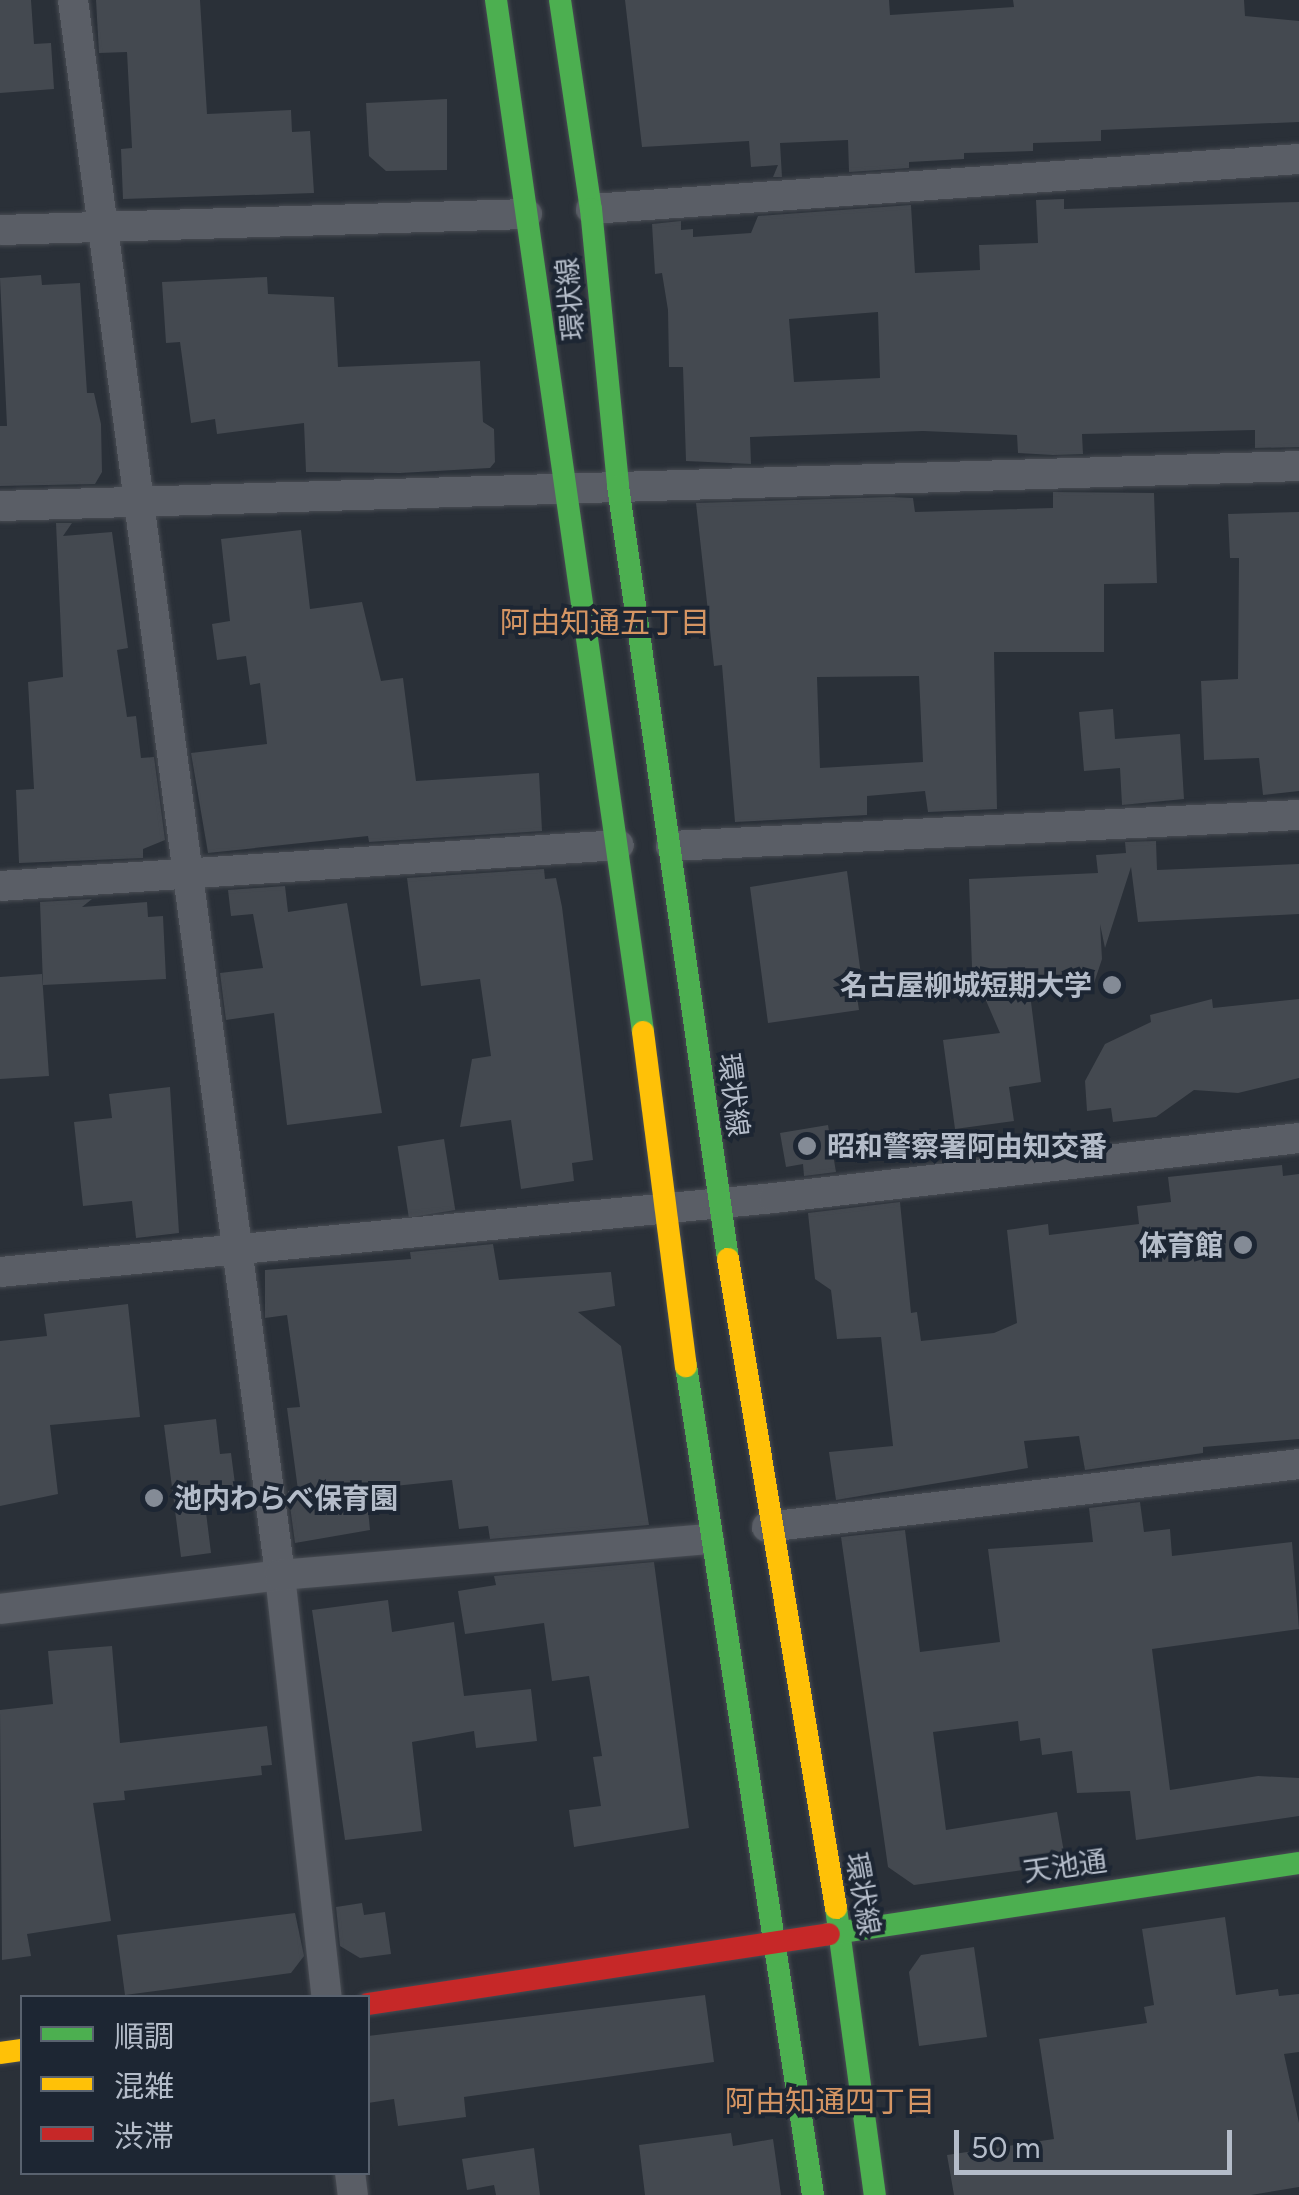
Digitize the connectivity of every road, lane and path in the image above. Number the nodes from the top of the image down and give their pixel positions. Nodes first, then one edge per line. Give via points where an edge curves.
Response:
1 (72, 0) edge
2 (496, 0) edge
3 (560, 0) edge
4 (1299, 159) edge
5 (592, 209) junction
6 (527, 214) junction
7 (101, 223) junction
8 (0, 230) edge
9 (1299, 466) edge
10 (618, 486) junction
11 (564, 489) junction
12 (140, 499) junction
13 (0, 506) edge
14 (1299, 815) edge
15 (619, 845) junction
16 (672, 846) junction
17 (187, 876) junction
18 (0, 886) edge
19 (1299, 1138) edge
20 (718, 1201) junction
21 (663, 1207) junction
22 (237, 1247) junction
23 (0, 1272) edge
24 (1299, 1464) edge
25 (768, 1527) junction
26 (708, 1538) junction
27 (280, 1575) junction
28 (0, 1609) edge
29 (1299, 1863) edge
30 (839, 1928) junction
31 (775, 1942) junction
32 (327, 1995) edge
33 (370, 2004) edge
34 (813, 2195) edge
35 (876, 2195) edge

1 - 7 street
2 - 6 main road, 環状線
3 - 5 main road, 環状線
4 - 5 street
5 - 10 main road, 環状線
6 - 7 street
6 - 11 main road, 環状線
7 - 8 street
7 - 12 street
9 - 10 street
10 - 11 street
10 - 16 main road, 環状線
11 - 12 street
11 - 15 main road, 環状線
12 - 13 street
12 - 17 street
14 - 16 street
15 - 17 street
15 - 21 main road, 環状線
16 - 20 main road, 環状線
17 - 18 street
17 - 22 street
19 - 20 street
20 - 21 street
20 - 25 main road, 環状線
21 - 22 street
21 - 26 main road, 環状線
22 - 23 street
22 - 27 street
24 - 25 street
25 - 30 main road, 環状線
26 - 27 street
26 - 31 main road, 環状線
27 - 28 street
27 - 32 street
29 - 30 main road, 天池通
30 - 31 main road, 天池通
30 - 35 main road, 環状線
31 - 33 main road, 天池通
31 - 34 main road, 環状線

